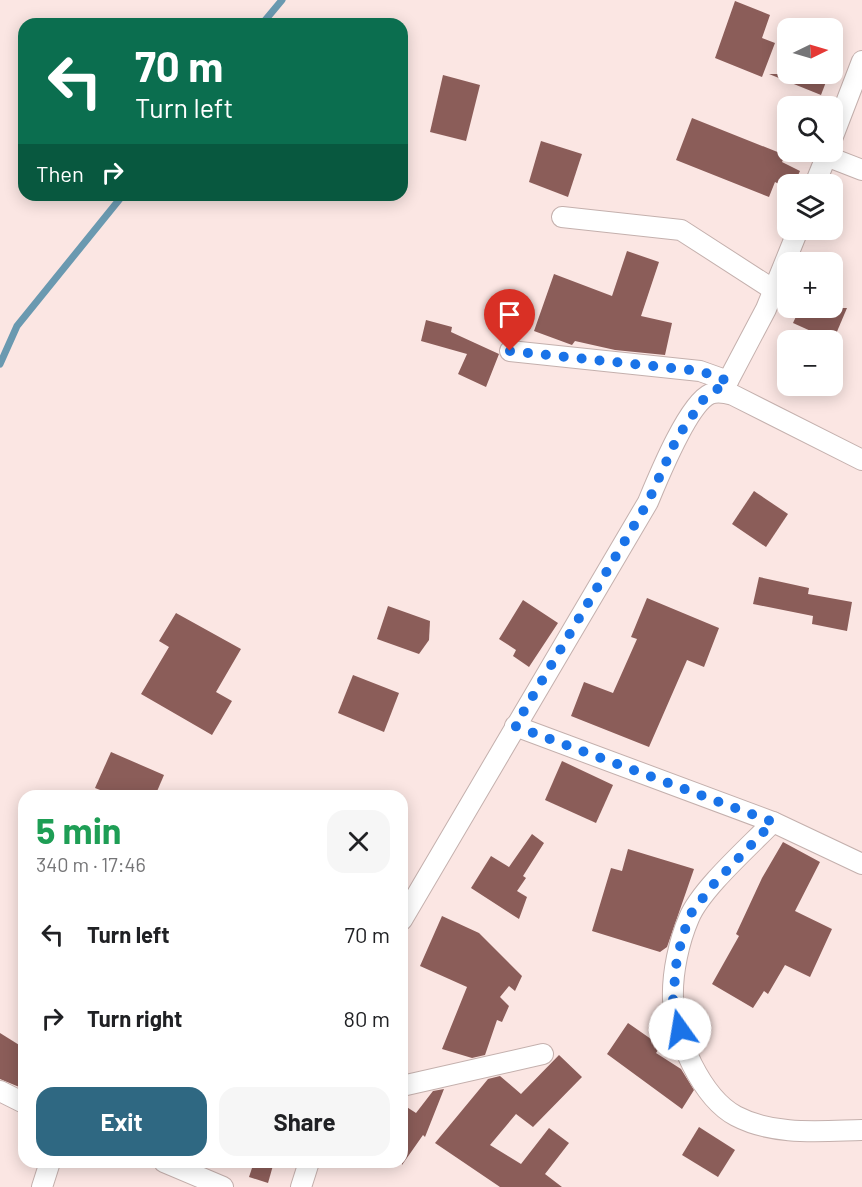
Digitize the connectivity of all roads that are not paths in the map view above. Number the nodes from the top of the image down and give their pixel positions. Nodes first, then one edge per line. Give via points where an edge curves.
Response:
1 (862, 61) edge
2 (843, 112) edge
3 (843, 158) edge
4 (862, 170) edge
5 (562, 218) dead end
6 (794, 240) edge
7 (774, 290) junction
8 (744, 350) junction
9 (510, 351) dead end
10 (700, 371) junction
11 (728, 381) junction
12 (710, 394) junction
13 (862, 460) edge
14 (515, 726) junction
15 (773, 822) junction
16 (862, 864) edge
17 (408, 910) edge
18 (543, 1054) dead end
19 (408, 1085) edge
20 (0, 1091) edge
21 (18, 1100) edge
22 (862, 1130) edge
23 (48, 1168) edge
24 (178, 1168) edge
25 (307, 1168) edge
26 (42, 1187) edge
27 (223, 1187) edge
28 (301, 1187) edge

1 - 2 street
3 - 4 street
5 - 7 street via 681,230
6 - 7 street
7 - 8 street
8 - 10 street
8 - 11 street
9 - 10 street
10 - 11 street
11 - 12 street
12 - 13 street via 733,395
12 - 14 street via 677,438 648,502
14 - 15 street
14 - 17 street
15 - 16 street
15 - 22 street via 689,916 677,957 673,999 682,1041 713,1098 736,1116 773,1129
18 - 19 street
20 - 21 street
23 - 26 street
24 - 27 street
25 - 28 street

